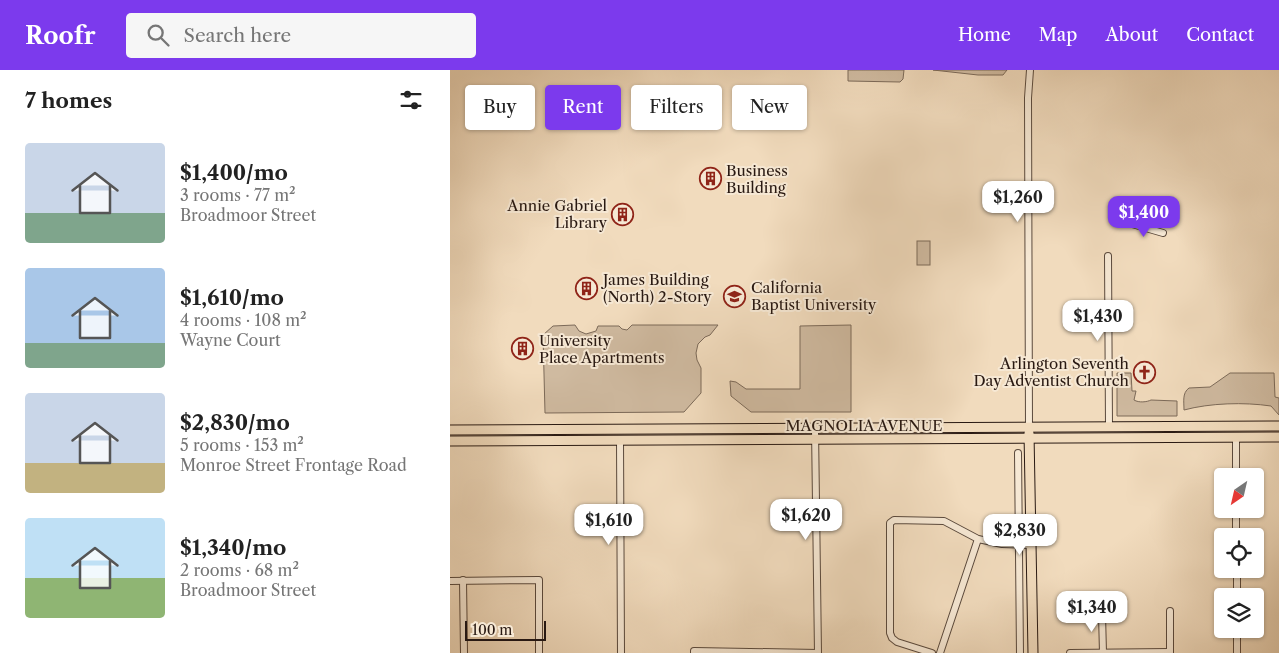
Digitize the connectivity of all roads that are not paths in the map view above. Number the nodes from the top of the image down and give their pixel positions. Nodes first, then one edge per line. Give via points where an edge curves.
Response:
1 (1030, 70) edge
2 (1132, 224) dead end
3 (1163, 233) dead end
4 (1108, 256) dead end
5 (1279, 426) edge
6 (1029, 427) junction
7 (1109, 427) junction
8 (815, 428) junction
9 (619, 429) junction
10 (450, 430) edge
11 (1029, 437) junction
12 (1236, 437) junction
13 (1279, 437) edge
14 (815, 439) junction
15 (450, 440) edge
16 (620, 440) junction
17 (1018, 453) dead end
18 (1236, 468) edge
19 (978, 539) junction
20 (1019, 545) junction
21 (1032, 545) junction
22 (463, 580) junction
23 (450, 581) edge
24 (1170, 611) dead end
25 (1102, 614) dead end
26 (1237, 638) edge
27 (694, 652) edge
28 (464, 653) edge
29 (539, 653) edge
30 (621, 653) edge
31 (818, 653) edge
32 (932, 653) edge
33 (940, 653) edge
34 (1020, 653) edge
35 (1032, 653) edge
36 (1070, 653) edge
37 (1102, 653) edge
38 (1170, 653) edge
39 (1237, 653) edge

1 - 6 street
2 - 3 street
4 - 7 street
5 - 7 main road, MAGNOLIA AVENUE
6 - 7 main road, MAGNOLIA AVENUE
6 - 8 main road, MAGNOLIA AVENUE
6 - 11 main road
8 - 9 main road, MAGNOLIA AVENUE
8 - 14 street
9 - 10 main road, MAGNOLIA AVENUE
9 - 16 main road
11 - 12 main road, MAGNOLIA AVENUE
11 - 14 main road, MAGNOLIA AVENUE
11 - 21 main road
12 - 13 main road, MAGNOLIA AVENUE
12 - 18 street
14 - 16 main road, MAGNOLIA AVENUE
14 - 31 street
15 - 16 main road, MAGNOLIA AVENUE
16 - 30 street
17 - 20 street
19 - 20 street
19 - 32 street via 944,521 894,520 890,523 890,633 897,642
19 - 33 street
20 - 21 street
20 - 34 street
21 - 35 main road
22 - 23 street
22 - 28 street
22 - 29 street via 539,580
24 - 38 street
25 - 37 street
26 - 39 street
27 - 31 street
36 - 37 street
37 - 38 street

